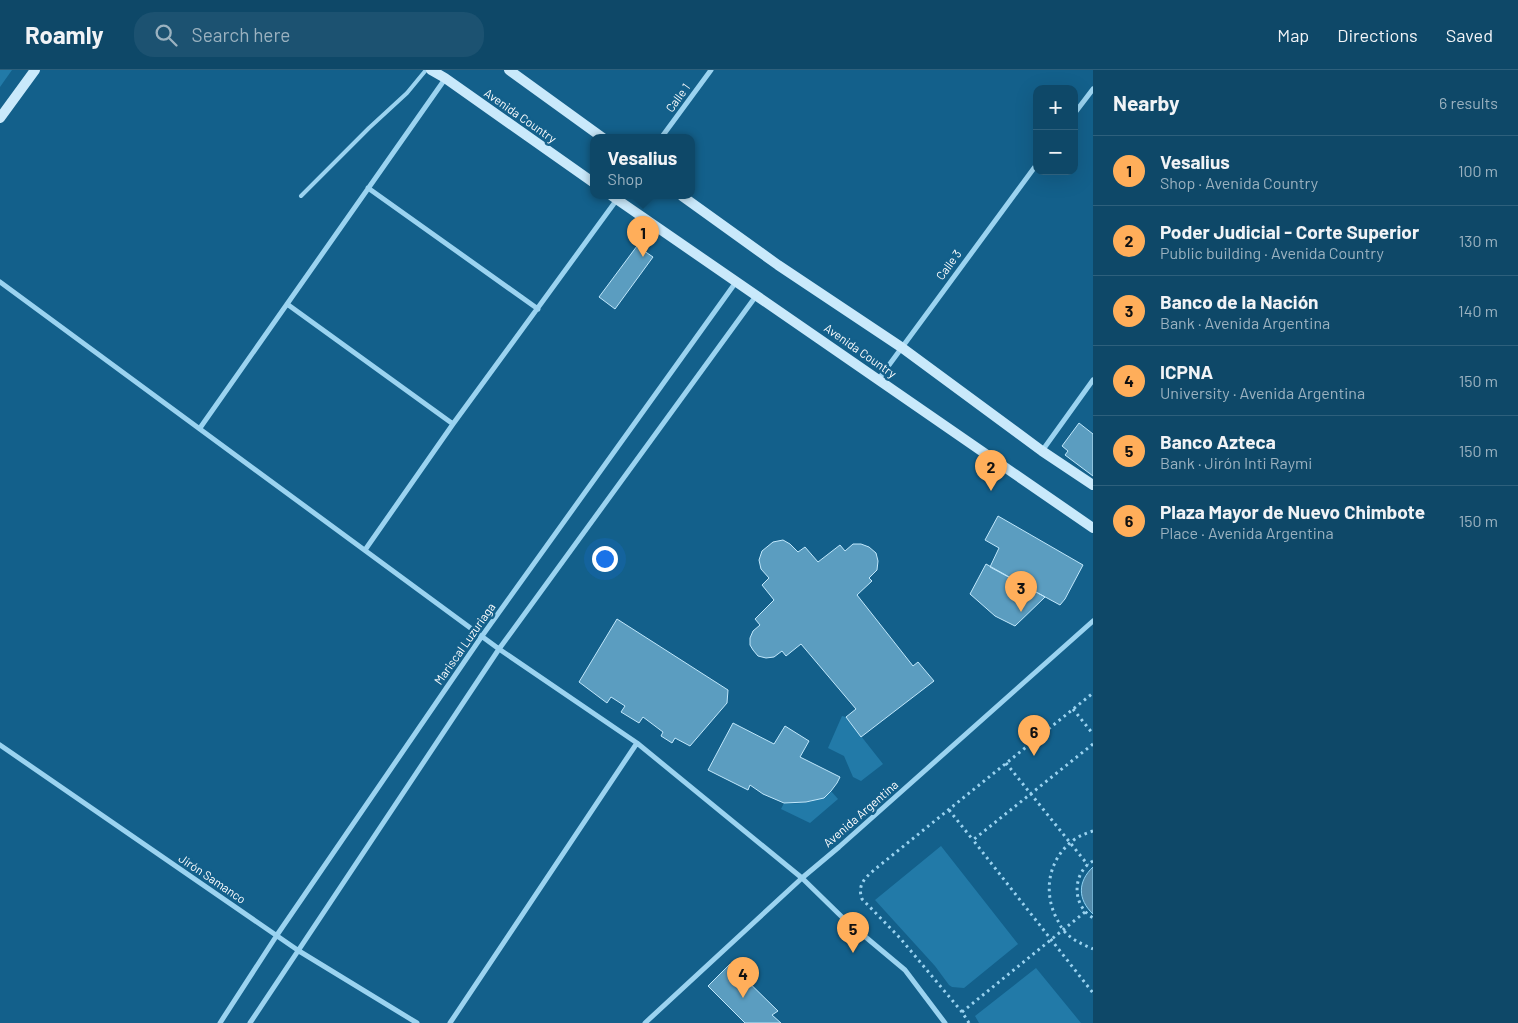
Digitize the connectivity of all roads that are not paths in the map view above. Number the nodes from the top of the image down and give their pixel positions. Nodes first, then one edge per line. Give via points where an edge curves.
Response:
1 (35, 70) edge
2 (426, 70) edge
3 (431, 70) edge
4 (711, 70) edge
5 (516, 72) edge
6 (446, 78) junction
7 (1093, 89) edge
8 (1078, 109) edge
9 (0, 118) edge
10 (598, 134) edge
11 (664, 134) edge
12 (1033, 169) edge
13 (590, 180) edge
14 (368, 188) junction
15 (301, 196) dead end
16 (616, 199) edge
17 (620, 199) edge
18 (686, 199) edge
19 (0, 282) edge
20 (736, 282) junction
21 (756, 295) junction
22 (286, 304) junction
23 (538, 310) junction
24 (901, 347) junction
25 (878, 380) junction
26 (1093, 380) edge
27 (453, 424) junction
28 (200, 428) junction
29 (1042, 451) junction
30 (1093, 485) edge
31 (1093, 528) edge
32 (365, 550) junction
33 (1093, 621) edge
34 (482, 636) junction
35 (500, 650) junction
36 (637, 743) junction
37 (0, 745) edge
38 (802, 878) junction
39 (277, 935) junction
40 (299, 951) junction
41 (220, 1023) edge
42 (250, 1023) edge
43 (417, 1023) edge
44 (450, 1023) edge
45 (644, 1023) edge
46 (945, 1023) edge

1 - 9 main road
2 - 15 lane via 407,93
3 - 6 main road, Avenida Country
4 - 11 street, Calle 1
5 - 10 main road
6 - 13 main road, Avenida Country
6 - 14 street
7 - 8 street
12 - 24 street, Calle 3
14 - 22 street
14 - 23 street
16 - 23 street
17 - 20 main road, Avenida Country
18 - 24 main road, Avenida Country
19 - 28 street
20 - 21 main road, Avenida Country
20 - 34 street, Mariscal Luzuriaga
21 - 25 main road, Avenida Country
21 - 35 street
22 - 27 street
22 - 28 street
23 - 27 street
24 - 25 street, Calle 3
24 - 29 main road, Avenida Country
25 - 31 main road, Avenida Country
26 - 29 street
27 - 32 street
28 - 32 street
29 - 30 main road, Avenida Country
32 - 34 street
33 - 38 street, Avenida Argentina
34 - 35 street
34 - 39 street, Mariscal Luzuriaga
35 - 36 street
35 - 40 street
36 - 38 street
36 - 44 street
37 - 39 street, Jirón Samanco
38 - 45 street, Avenida Argentina
38 - 46 street via 904,970
39 - 40 street, Jirón Samanco
39 - 41 street, Mariscal Luzuriaga
40 - 42 street
40 - 43 street, Jirón Samanco

